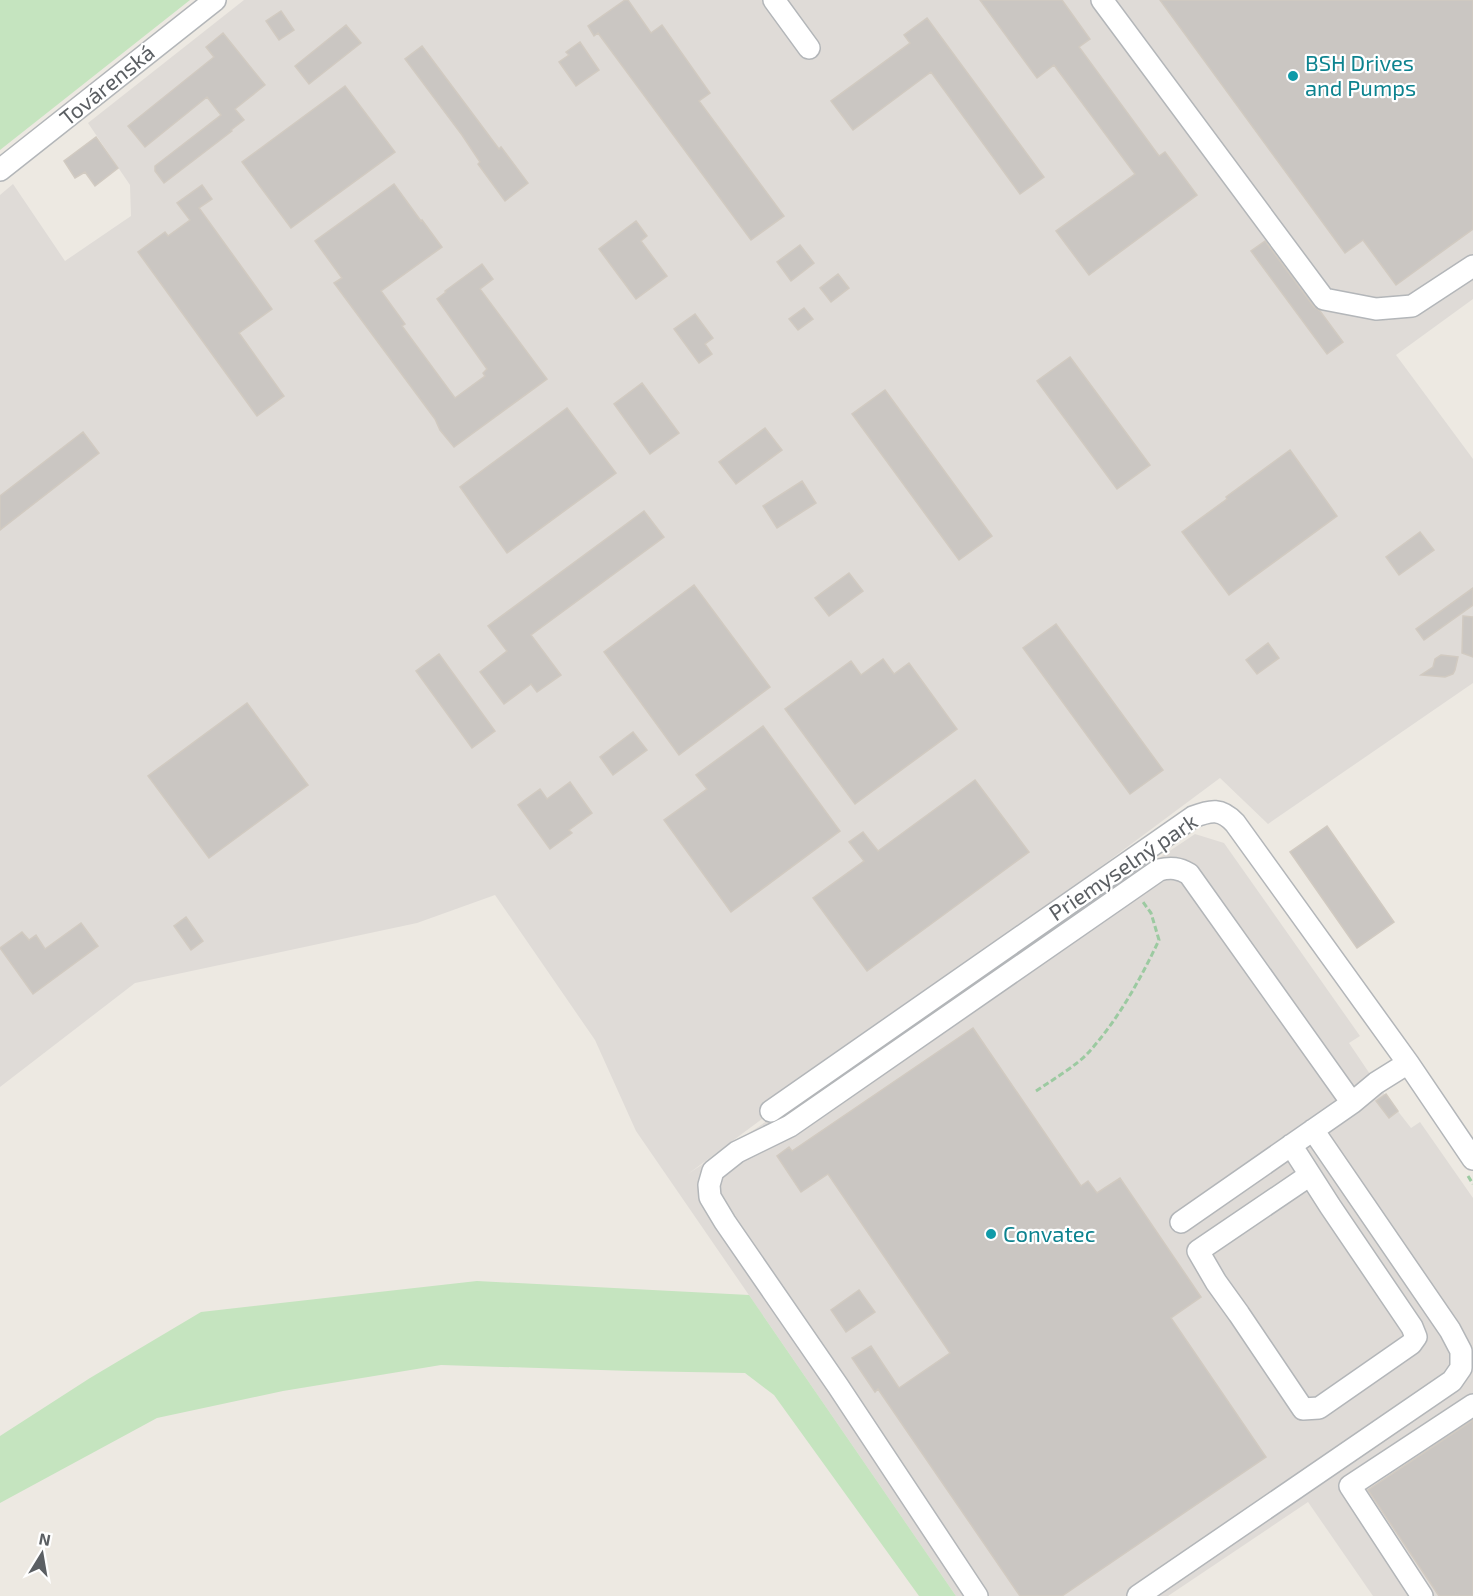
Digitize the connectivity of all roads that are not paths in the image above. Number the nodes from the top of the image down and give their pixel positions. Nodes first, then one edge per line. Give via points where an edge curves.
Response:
1 (215, 0) edge
2 (774, 0) edge
3 (1102, 0) edge
4 (809, 48) dead end
5 (0, 170) edge
6 (1473, 266) edge
7 (1408, 1063) junction
8 (1352, 1102) junction
9 (771, 1111) dead end
10 (1313, 1130) junction
11 (1291, 1145) junction
12 (1473, 1159) edge
13 (1310, 1175) junction
14 (1181, 1222) dead end
15 (1473, 1405) edge
16 (977, 1596) edge
17 (1138, 1596) edge
18 (1422, 1596) edge

1 - 5 street, Továrenská
2 - 4 street
3 - 6 street via 1324,300 1376,309 1412,306
7 - 8 street
7 - 9 street, Priemyselný park via 1234,823 1227,815 1206,812 1193,817
7 - 12 street, Priemyselný park
8 - 10 street
8 - 16 street, Priemyselný park via 1189,874 1168,867 1132,888 790,1126 737,1152 712,1171 710,1197 725,1222
10 - 11 street
10 - 17 street via 1450,1330 1461,1351 1461,1368 1452,1381
11 - 13 street
11 - 14 street
13 - 13 street via 1416,1336 1411,1344 1319,1408 1303,1409 1198,1251
15 - 18 street via 1350,1486

